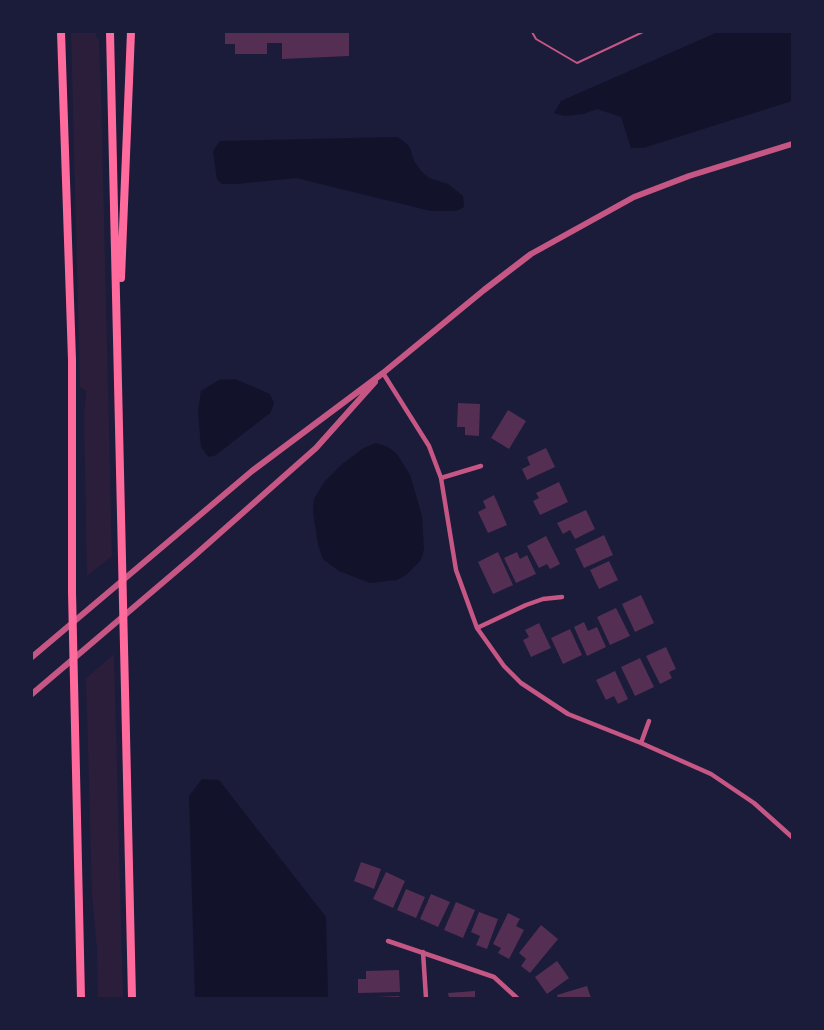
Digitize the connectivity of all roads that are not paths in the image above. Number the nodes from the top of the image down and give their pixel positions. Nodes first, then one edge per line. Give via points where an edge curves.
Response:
1 (61, 32) edge
2 (110, 32) edge
3 (131, 32) edge
4 (532, 32) edge
5 (643, 32) edge
6 (792, 144) edge
7 (117, 360) junction
8 (383, 373) junction
9 (481, 466) dead end
10 (441, 478) junction
11 (562, 597) dead end
12 (477, 628) junction
13 (32, 657) edge
14 (32, 694) edge
15 (649, 721) dead end
16 (641, 742) junction
17 (792, 837) edge
18 (388, 941) dead end
19 (423, 952) junction
20 (81, 999) edge
21 (132, 999) edge
22 (426, 999) edge
23 (517, 999) edge

1 - 20 highway via 72,360 72,592
2 - 7 highway
3 - 7 highway
4 - 5 lane via 536,39 577,63
6 - 8 street via 689,176 634,197 585,223 531,254
7 - 21 highway
8 - 10 street via 429,446
8 - 13 street via 252,471
8 - 14 street via 316,447
9 - 10 street
10 - 12 street via 456,570
11 - 12 street via 526,605
12 - 16 street via 521,683 568,714
15 - 16 street
16 - 17 street via 711,774 754,803
18 - 19 street
19 - 22 street
19 - 23 street via 494,977

